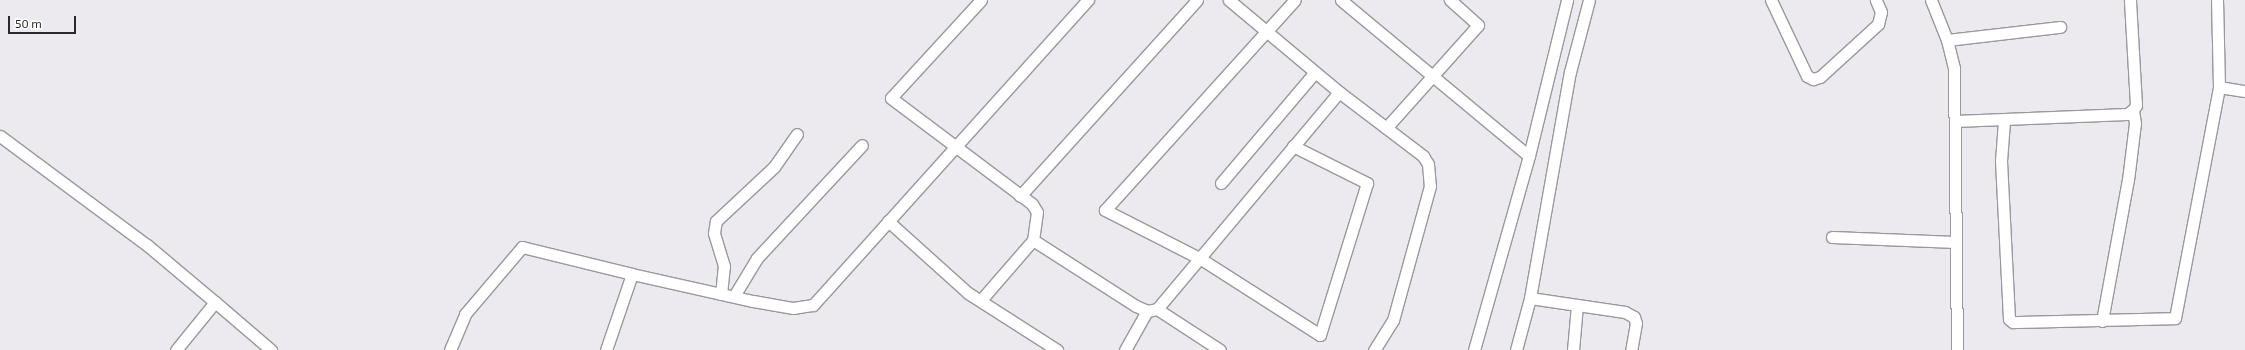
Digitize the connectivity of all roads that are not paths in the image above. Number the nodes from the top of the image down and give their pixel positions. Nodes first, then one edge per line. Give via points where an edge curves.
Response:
1 (981, 0) edge
2 (1088, 0) edge
3 (1197, 0) edge
4 (1229, 0) edge
5 (1295, 0) edge
6 (1341, 0) edge
7 (1450, 0) edge
8 (1567, 0) edge
9 (1589, 0) edge
10 (1771, 0) edge
11 (1876, 0) edge
12 (1931, 0) edge
13 (2130, 0) edge
14 (2217, 0) edge
15 (2060, 27) dead end
16 (1265, 32) junction
17 (1947, 40) junction
18 (1314, 72) junction
19 (1434, 76) junction
20 (2219, 87) junction
21 (2245, 91) edge
22 (1339, 92) junction
23 (2133, 110) junction
24 (1955, 121) junction
25 (2004, 121) junction
26 (1386, 128) junction
27 (797, 134) dead end
28 (0, 136) edge
29 (862, 145) dead end
30 (956, 146) junction
31 (1292, 146) junction
32 (1529, 156) junction
33 (1221, 183) dead end
34 (1020, 196) junction
35 (888, 221) junction
36 (1832, 237) dead end
37 (1033, 240) junction
38 (1956, 242) junction
39 (1200, 259) junction
40 (632, 274) junction
41 (721, 294) junction
42 (734, 296) junction
43 (1530, 298) junction
44 (981, 300) junction
45 (215, 302) junction
46 (1577, 305) junction
47 (1152, 310) junction
48 (2102, 321) junction
49 (176, 350) edge
50 (271, 350) edge
51 (450, 350) edge
52 (606, 350) edge
53 (1057, 350) edge
54 (1125, 350) edge
55 (1220, 350) edge
56 (1374, 350) edge
57 (1474, 350) edge
58 (1516, 350) edge
59 (1573, 350) edge
60 (1631, 350) edge
61 (1957, 350) edge

1 - 30 street via 891,98
2 - 30 street
3 - 34 street
4 - 16 street
5 - 16 street
6 - 19 street
7 - 19 street via 1478,25
8 - 32 street
9 - 43 street via 1570,72
10 - 11 street via 1807,76 1813,79 1820,78 1878,24 1881,12
12 - 17 street
13 - 23 street via 2136,105
14 - 20 street
15 - 17 street
16 - 18 street
16 - 39 street via 1105,210
17 - 24 street via 1954,68
18 - 22 street
18 - 33 street
19 - 26 street
19 - 32 street
20 - 21 street
20 - 48 street via 2178,315 2171,320
22 - 26 street
22 - 31 street
23 - 25 street via 2127,114
23 - 48 street via 2135,123 2128,180
24 - 25 street
24 - 38 street
25 - 48 street via 2001,162 2009,319 2014,322
26 - 56 street via 1422,156 1428,164 1430,186 1392,320
27 - 41 street via 774,167 716,221 714,233 724,266
28 - 45 street via 147,246
29 - 42 street via 757,258
30 - 34 street
30 - 35 street
31 - 39 street
31 - 39 street via 1367,183 1320,335
32 - 57 street
34 - 37 street via 1037,212
35 - 42 street via 812,305 793,308
35 - 44 street
36 - 38 street
37 - 44 street
37 - 47 street
38 - 61 street
39 - 47 street
40 - 41 street
40 - 51 street via 522,247 466,314
40 - 52 street
41 - 42 street
43 - 46 street
43 - 58 street
44 - 53 street
45 - 49 street
45 - 50 street
46 - 59 street
46 - 60 street via 1625,312 1634,317
47 - 54 street
47 - 55 street

